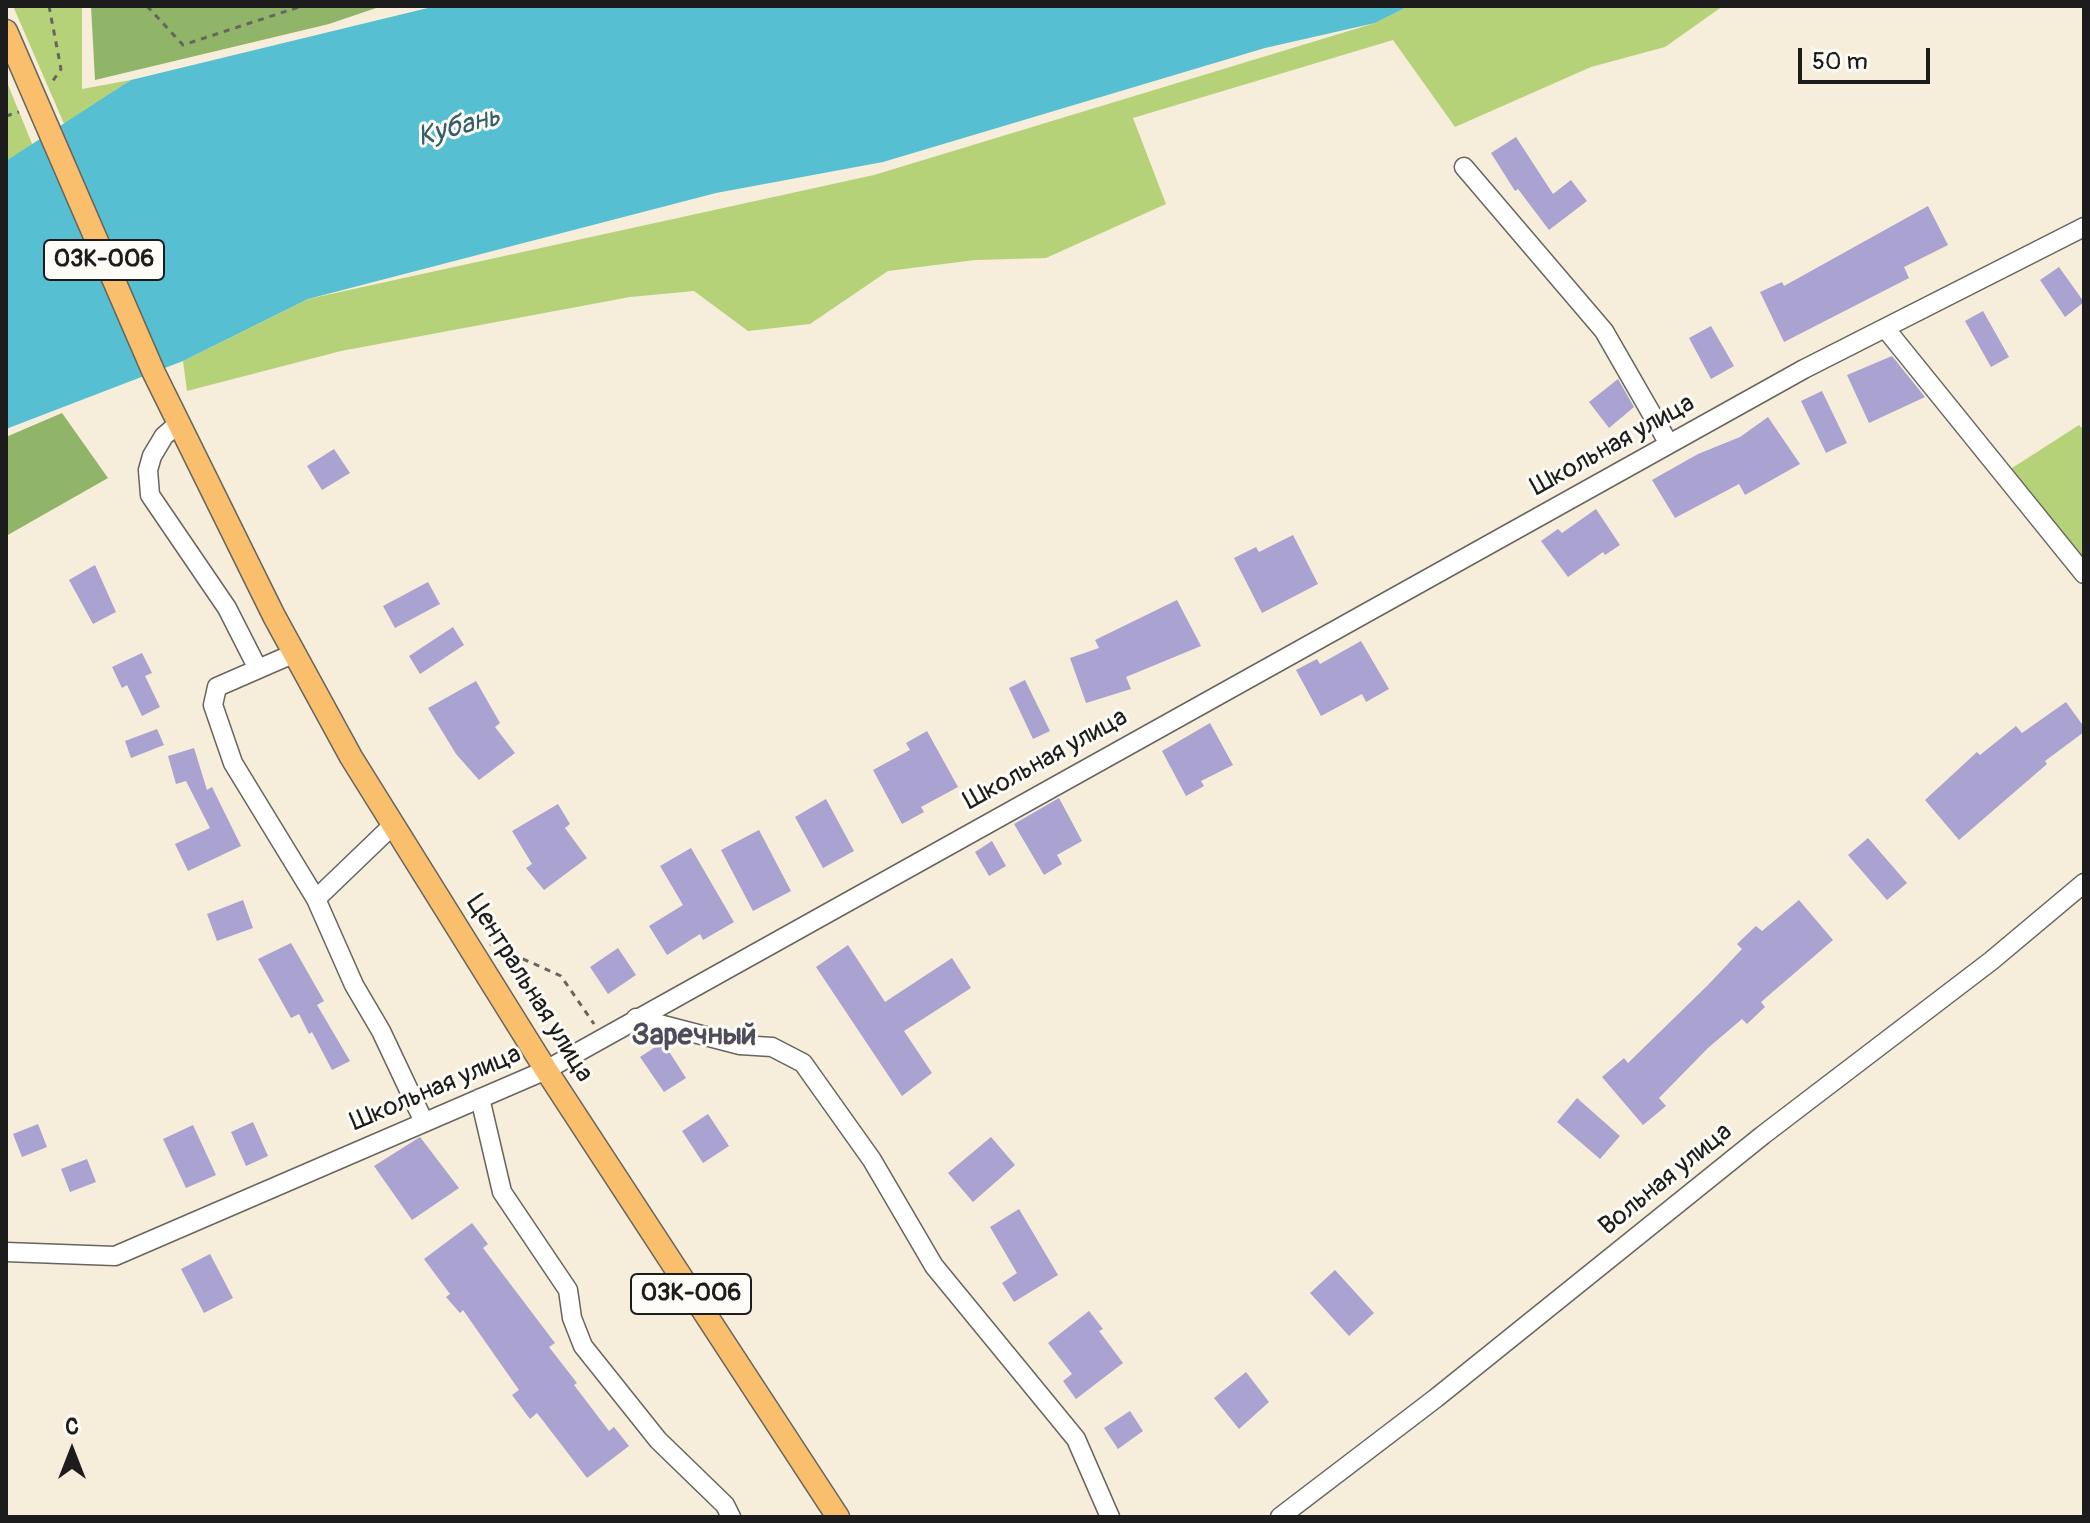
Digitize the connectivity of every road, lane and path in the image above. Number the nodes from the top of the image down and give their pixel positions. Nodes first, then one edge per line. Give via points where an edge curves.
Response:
1 (49, 6) edge
2 (147, 6) edge
3 (302, 6) edge
4 (9, 38) edge
5 (28, 108) junction
6 (6, 116) edge
7 (1464, 167) dead end
8 (2084, 227) edge
9 (1885, 328) junction
10 (178, 424) junction
11 (1669, 444) junction
12 (2084, 574) edge
13 (295, 653) junction
14 (258, 669) junction
15 (393, 825) junction
16 (2084, 883) edge
17 (316, 899) junction
18 (485, 942) dead end
19 (636, 1018) junction
20 (603, 1036) junction
21 (546, 1070) junction
22 (480, 1098) junction
23 (424, 1122) junction
24 (6, 1252) edge
25 (731, 1517) edge
26 (838, 1517) edge
27 (1110, 1517) edge
28 (1280, 1517) edge

1 - 5 path via 61,69
2 - 3 path via 183,45
4 - 5 main road, 03К-006
5 - 6 path
5 - 10 main road, 03К-006
7 - 11 street via 1604,331
8 - 9 street, Школьная улица
9 - 11 street, Школьная улица
9 - 12 street
10 - 13 main road, Центральная улица / 03К-006
10 - 14 street via 152,456 150,495 227,608
11 - 19 street, Школьная улица
13 - 14 street
13 - 15 main road, Центральная улица / 03К-006
14 - 17 street via 217,687 213,705 233,763
15 - 17 street
15 - 21 main road, Центральная улица / 03К-006
16 - 28 street, Вольная улица
17 - 23 street
18 - 20 path via 561,976
19 - 20 street, Школьная улица
19 - 27 street via 740,1045 772,1047 803,1063 872,1160 934,1266 1076,1439
20 - 21 street, Школьная улица
21 - 22 street, Школьная улица
21 - 26 main road, Центральная улица / 03К-006
22 - 23 street, Школьная улица
22 - 25 street via 502,1192 568,1290 583,1346 658,1440
23 - 24 street, Школьная улица via 115,1256

